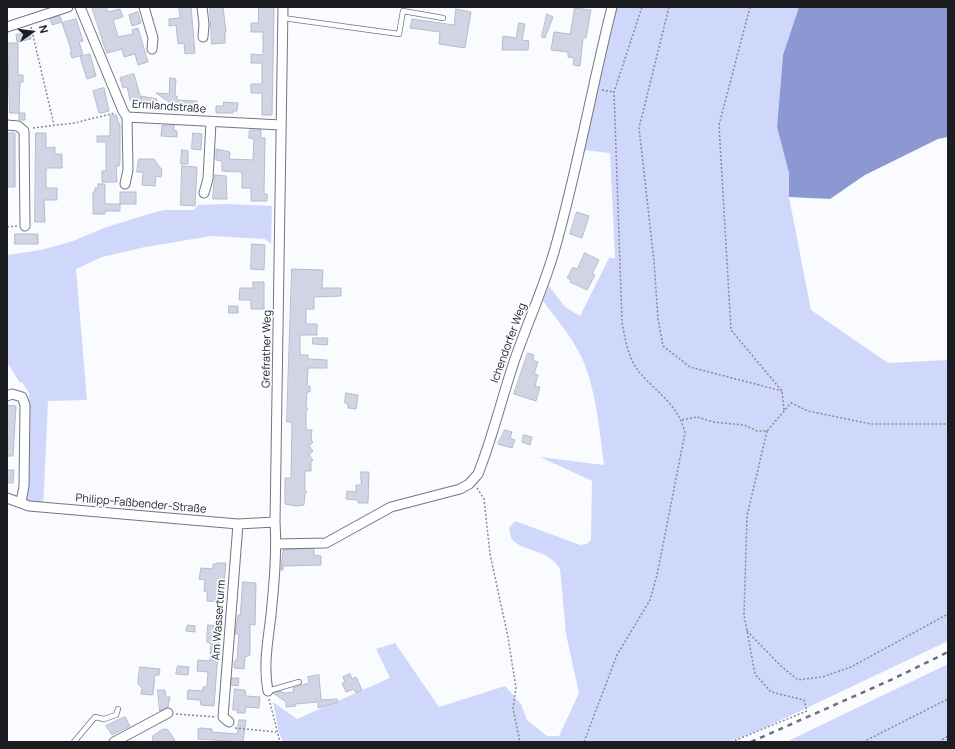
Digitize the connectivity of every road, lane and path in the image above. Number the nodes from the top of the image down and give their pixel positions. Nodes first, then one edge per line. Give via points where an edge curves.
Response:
1 (68, 7) edge
2 (80, 7) edge
3 (144, 7) edge
4 (202, 7) edge
5 (284, 7) edge
6 (612, 7) edge
7 (642, 7) edge
8 (669, 7) edge
9 (750, 7) edge
10 (283, 18) junction
11 (443, 18) dead end
12 (29, 20) junction
13 (7, 27) edge
14 (202, 37) dead end
15 (152, 48) dead end
16 (593, 89) junction
17 (614, 92) junction
18 (125, 114) junction
19 (210, 122) junction
20 (7, 125) edge
21 (54, 125) junction
22 (281, 125) junction
23 (24, 131) junction
24 (124, 184) dead end
25 (204, 193) dead end
26 (25, 226) dead end
27 (782, 391) junction
28 (7, 396) edge
29 (784, 410) junction
30 (682, 420) junction
31 (948, 424) edge
32 (767, 431) junction
33 (473, 481) junction
34 (7, 498) edge
35 (21, 502) junction
36 (275, 522) junction
37 (238, 524) junction
38 (276, 544) junction
39 (948, 614) edge
40 (747, 631) junction
41 (299, 682) dead end
42 (268, 691) junction
43 (948, 699) edge
44 (118, 709) dead end
45 (168, 713) joint
46 (226, 720) junction
47 (276, 732) junction
48 (948, 736) edge
49 (74, 742) edge
50 (114, 742) edge
51 (280, 742) edge
52 (520, 742) edge
53 (584, 742) edge
54 (731, 742) edge
55 (863, 742) edge
56 (939, 742) edge

1 - 12 street
2 - 18 street, Ermlandstraße
3 - 15 street via 153,38
4 - 14 street
5 - 10 street, Grefrather Weg
6 - 16 street, Ichendorfer Weg
7 - 17 path
8 - 27 path via 639,128 658,319 663,346 690,366
9 - 27 path via 718,125 731,330
10 - 11 lane via 399,34 403,10
10 - 22 street, Grefrather Weg
12 - 13 street
12 - 21 path
16 - 17 path
16 - 33 street, Ichendorfer Weg via 552,259 514,360 482,464
17 - 30 path via 622,322 628,350 639,371 663,395
18 - 19 street, Ermlandstraße
18 - 21 path
18 - 24 street via 128,170
19 - 22 street, Ermlandstraße
19 - 25 street via 208,179
20 - 23 street via 18,126
21 - 23 path
22 - 36 street, Grefrather Weg
23 - 26 street
27 - 29 path
28 - 35 street via 18,394 25,405 24,486
29 - 31 path via 791,402 808,411 872,424
29 - 32 path
30 - 32 path via 697,417
30 - 53 path via 685,433 650,600 617,655
32 - 40 path via 747,516 744,615
33 - 38 street via 454,491 391,507 326,543
33 - 52 path via 484,499 490,554 516,688 513,708
34 - 35 street, Philipp-Faßbender-Straße
35 - 37 street, Philipp-Faßbender-Straße via 29,506
36 - 37 street, Philipp-Faßbender-Straße
36 - 38 street, Grefrather Weg
37 - 46 street, Am Wasserturm
38 - 42 street, Grefrather Weg via 271,614 264,663
39 - 40 path via 851,667 822,677 798,680
40 - 54 path via 755,674 771,692 804,700 807,711
41 - 42 lane
42 - 47 path
43 - 55 path
44 - 49 lane via 116,715 104,719 95,717
45 - 46 path
45 - 50 street
46 - 47 path via 235,729
47 - 51 path
48 - 56 path

